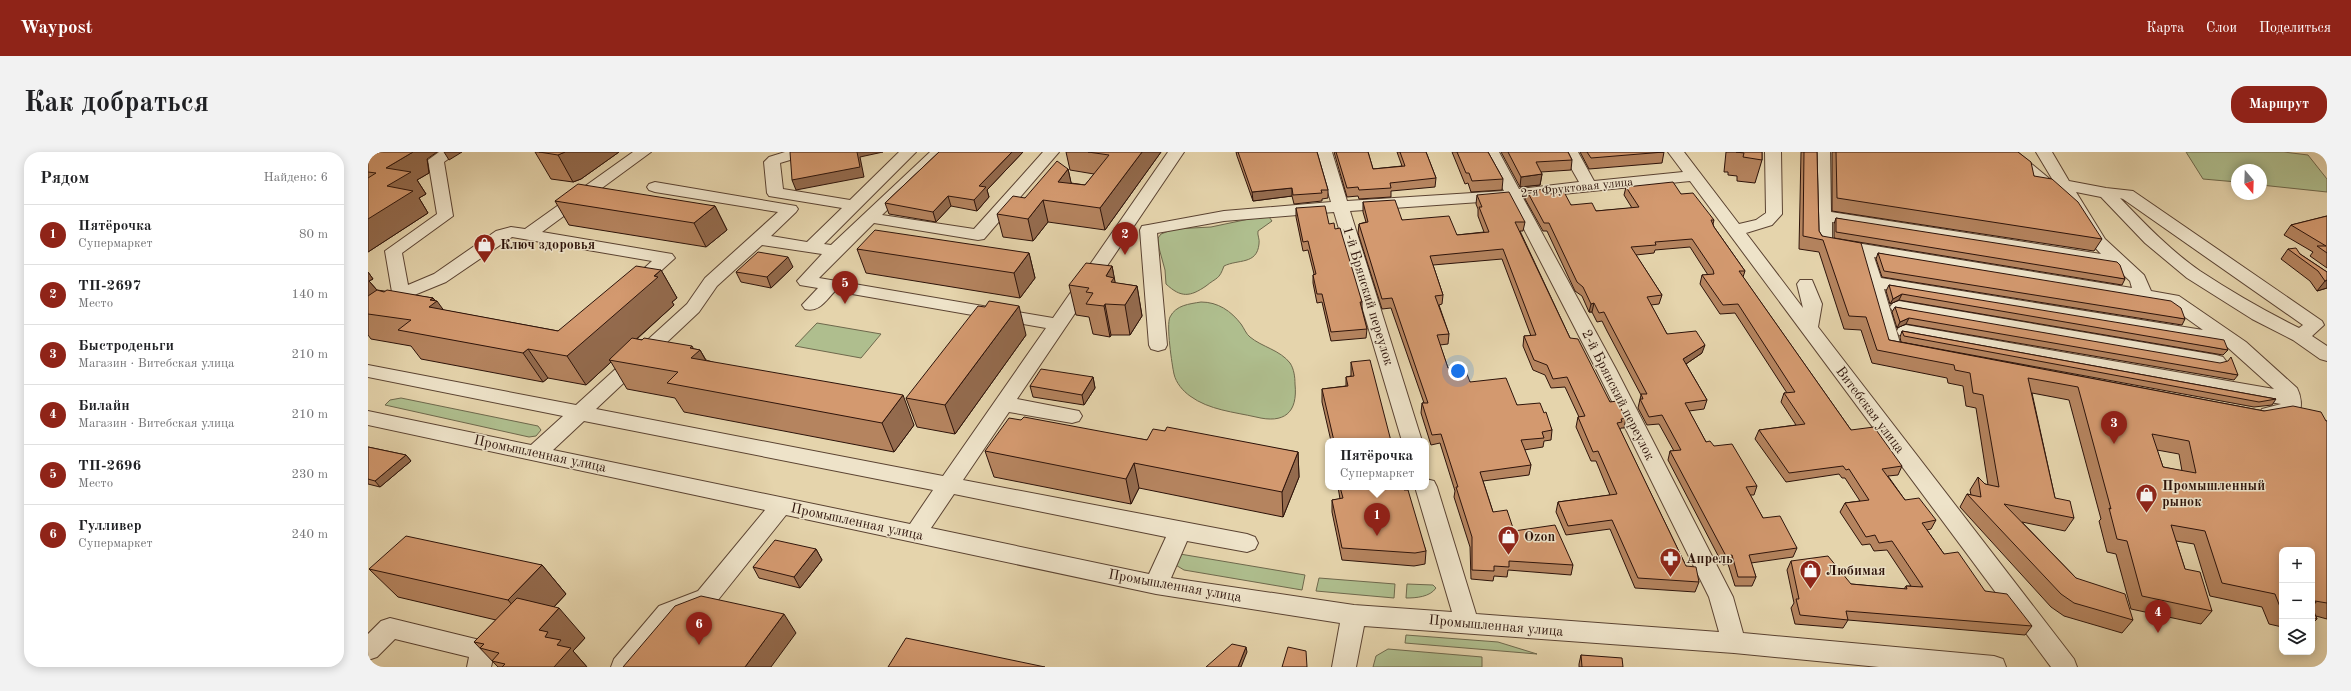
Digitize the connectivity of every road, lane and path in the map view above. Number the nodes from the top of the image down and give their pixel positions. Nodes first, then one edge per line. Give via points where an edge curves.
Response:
1 (450, 152) edge
2 (643, 152) edge
3 (798, 152) edge
4 (908, 152) edge
5 (939, 152) edge
6 (1051, 152) edge
7 (1176, 152) edge
8 (1324, 152) edge
9 (1491, 152) edge
10 (1570, 152) edge
11 (1676, 152) edge
12 (1773, 152) edge
13 (1822, 152) edge
14 (2008, 152) edge
15 (2044, 152) edge
16 (1694, 176) junction
17 (2043, 180) edge
18 (2062, 184) junction
19 (1589, 186) junction
20 (655, 187) dead end
21 (2106, 193) junction
22 (1513, 195) junction
23 (854, 205) dead end
24 (1341, 207) junction
25 (1824, 216) junction
26 (871, 218) junction
27 (1148, 230) junction
28 (1735, 230) junction
29 (528, 235) junction
30 (1116, 238) junction
31 (758, 239) junction
32 (810, 248) junction
33 (1864, 250) junction
34 (835, 251) junction
35 (2119, 262) junction
36 (1877, 277) junction
37 (831, 284) junction
38 (1806, 284) dead end
39 (400, 294) junction
40 (2144, 296) junction
41 (620, 297) edge
42 (810, 305) dead end
43 (1899, 307) edge
44 (1883, 316) junction
45 (368, 318) edge
46 (1057, 324) junction
47 (2210, 326) junction
48 (1809, 327) junction
49 (1906, 331) edge
50 (2300, 336) junction
51 (2230, 340) junction
52 (1158, 345) dead end
53 (2130, 352) junction
54 (1931, 355) edge
55 (2327, 355) edge
56 (2216, 361) edge
57 (2150, 367) junction
58 (368, 371) edge
59 (2278, 382) junction
60 (2290, 399) junction
61 (1005, 404) junction
62 (578, 414) junction
63 (1072, 416) dead end
64 (2254, 416) edge
65 (368, 418) edge
66 (1411, 438) edge
67 (536, 453) junction
68 (948, 486) junction
69 (1427, 490) edge
70 (782, 505) junction
71 (1180, 531) junction
72 (915, 534) junction
73 (1247, 543) dead end
74 (1156, 585) junction
75 (1354, 615) junction
76 (1467, 623) junction
77 (1734, 644) junction
78 (368, 650) edge
79 (1951, 665) edge
80 (479, 667) edge
81 (623, 667) edge
82 (1344, 667) edge
83 (1994, 667) edge
84 (2065, 667) edge

1 - 39 street via 436,160 445,216 393,251
2 - 29 street
3 - 23 street via 772,162 775,193
4 - 32 street
5 - 26 street
6 - 26 street via 978,235
7 - 30 street
8 - 24 street, 1-й Брянский переулок
9 - 22 street, 2-й Брянский переулок
10 - 19 street
11 - 16 street, Витебская улица
12 - 28 street via 1774,214 1770,220
13 - 25 street
14 - 17 street
15 - 18 street
16 - 19 street, 2-я Фруктовая улица
16 - 28 street, Витебская улица
18 - 21 street
18 - 35 street via 2098,242
19 - 22 street, 2-я Фруктовая улица
20 - 31 street via 790,209
21 - 50 street via 2151,239 2193,274 2258,315
21 - 50 street via 2127,194 2315,325
22 - 24 street, 2-я Фруктовая улица
22 - 77 street, 2-й Брянский переулок via 1606,369 1721,598
24 - 27 street, 2-я Фруктовая улица via 1224,216
24 - 66 street, 1-й Брянский переулок
25 - 33 street via 1824,243
25 - 35 street
26 - 34 street
27 - 30 street, 2-я Фруктовая улица
27 - 52 street
28 - 48 street, Витебская улица
29 - 39 street via 511,232 502,235 440,278
29 - 41 street via 666,258
30 - 46 street
31 - 32 street
31 - 62 street via 711,282 693,308
32 - 34 street
33 - 36 street
33 - 40 street
34 - 37 street via 806,280
35 - 40 street via 2138,279
36 - 44 street
36 - 47 street
36 - 51 street
37 - 42 street
37 - 46 street
38 - 48 street via 1813,304
39 - 45 street
40 - 47 street via 2173,300
43 - 53 street
44 - 53 street
44 - 54 street via 1892,348
46 - 61 street
47 - 51 street
48 - 84 street, Витебская улица
49 - 57 street
50 - 55 street
51 - 59 street
53 - 56 street
53 - 57 street
57 - 59 street
57 - 60 street
58 - 62 street
59 - 60 street via 2290,393
60 - 64 street via 2291,410
61 - 63 street
61 - 68 street
62 - 67 street
62 - 68 street
65 - 67 street, Промышленная улица
67 - 70 street, Промышленная улица
68 - 71 street
68 - 72 street
69 - 76 street
70 - 72 street, Промышленная улица
70 - 81 street via 706,598 667,613
71 - 73 street
71 - 74 street
72 - 74 street, Промышленная улица
74 - 75 street, Промышленная улица
75 - 76 street, Промышленная улица
75 - 82 street
76 - 77 street, Промышленная улица
77 - 79 street, Промышленная улица
78 - 80 street via 390,628 483,650
79 - 83 street, Промышленная улица

